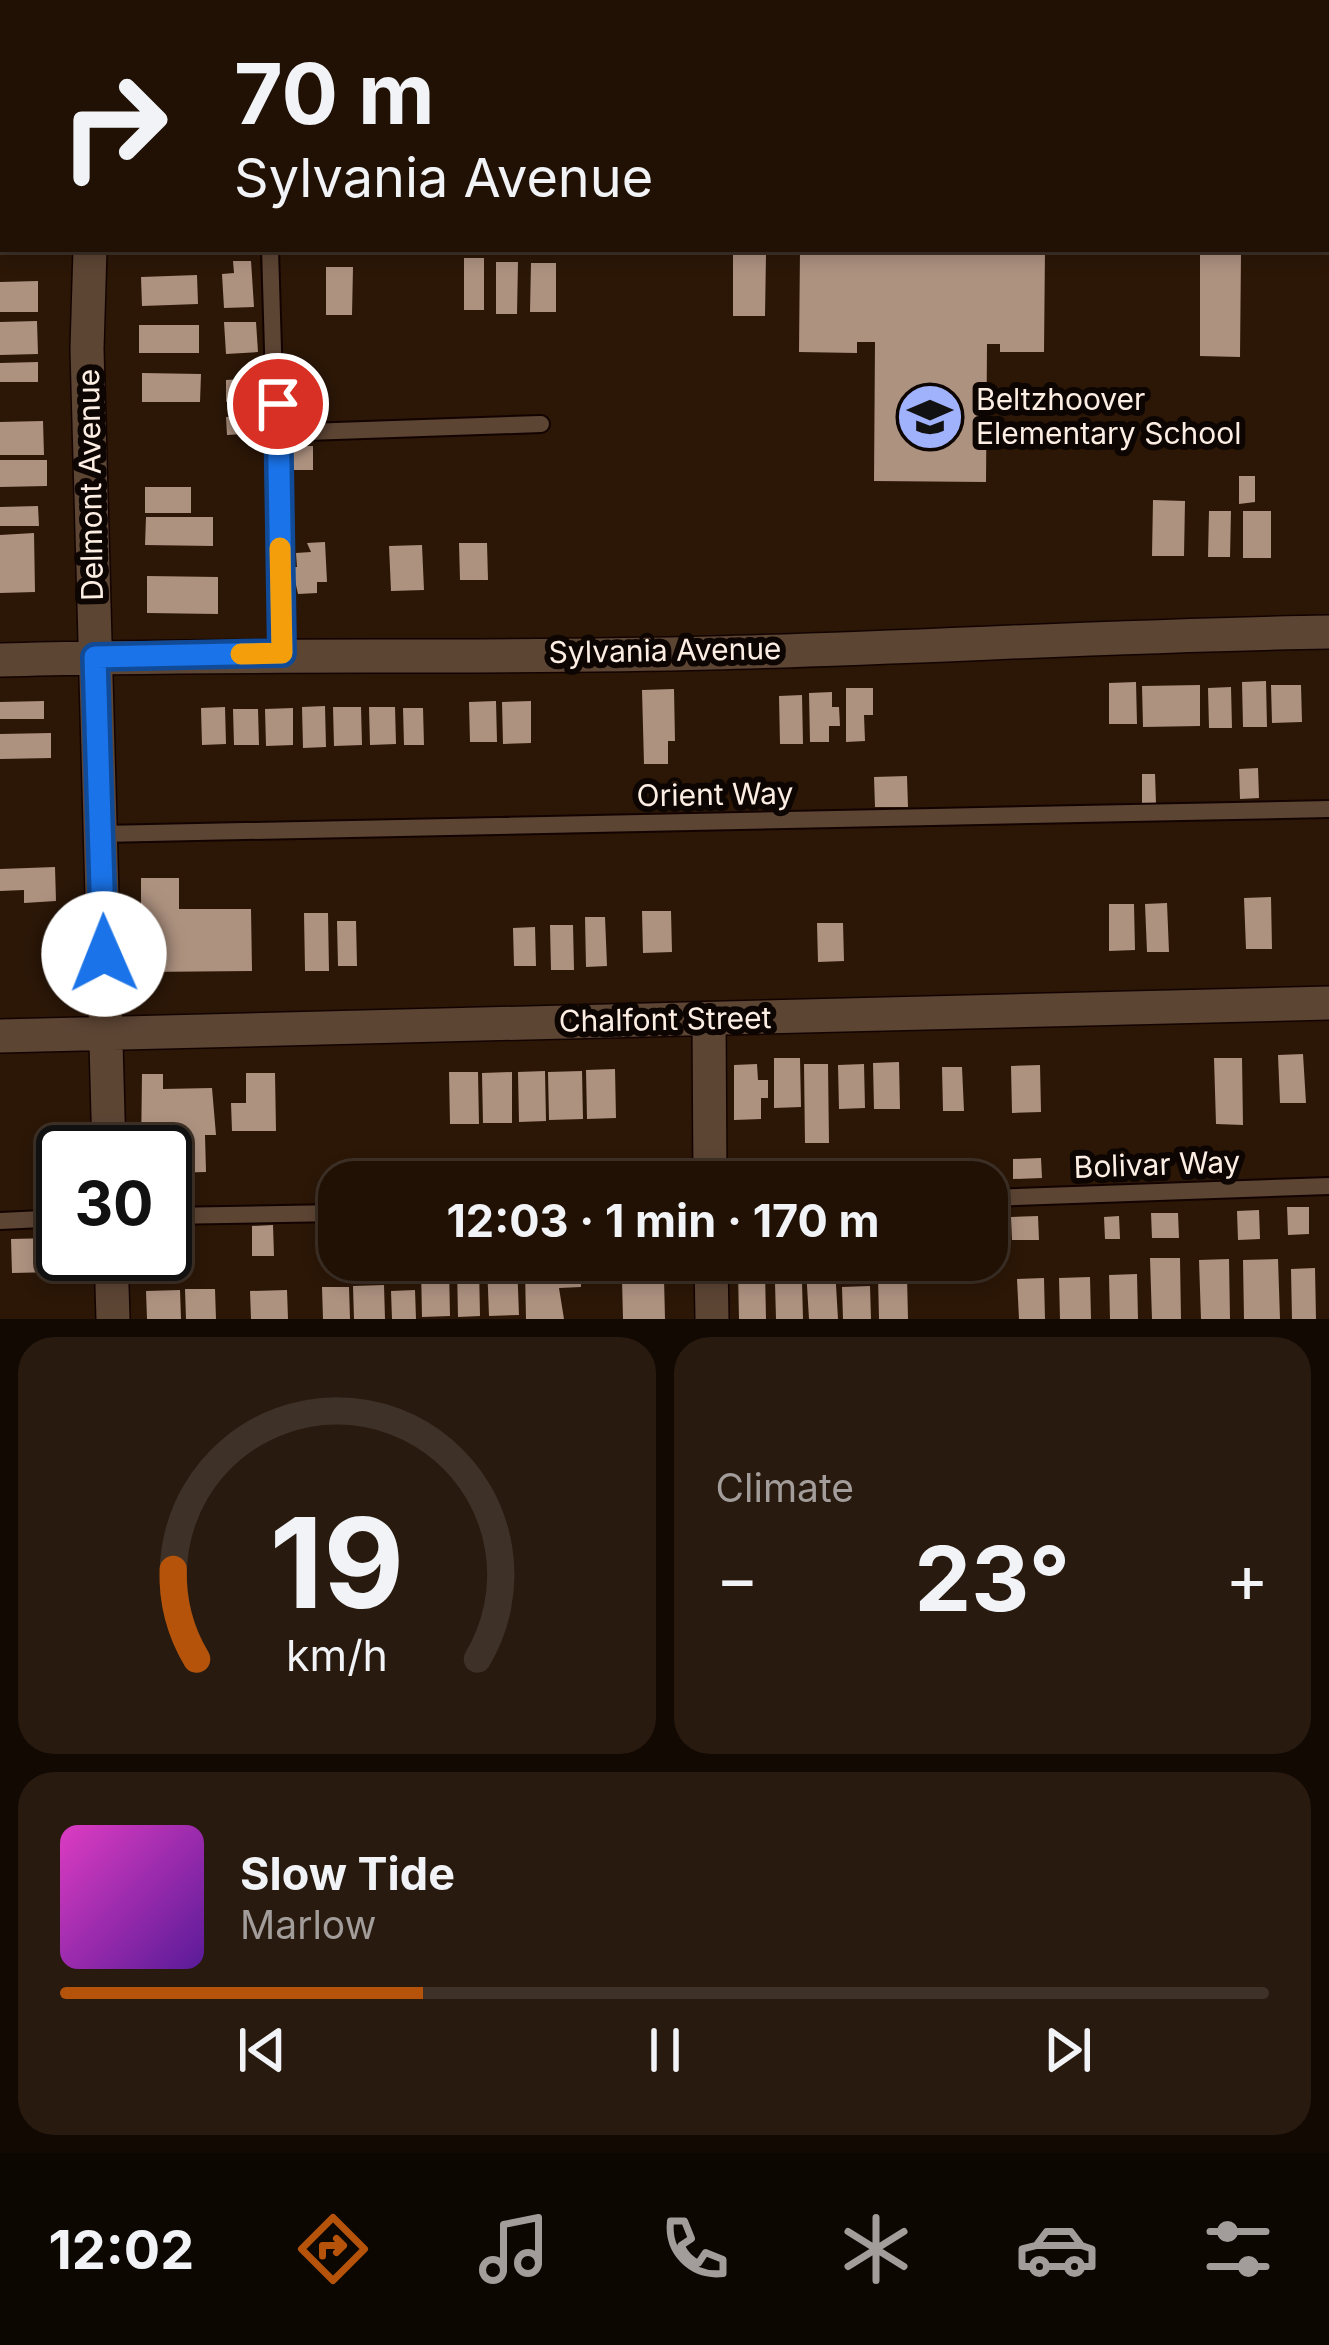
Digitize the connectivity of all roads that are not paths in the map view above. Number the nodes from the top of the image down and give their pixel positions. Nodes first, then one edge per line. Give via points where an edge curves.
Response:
1 (90, 252) edge
2 (270, 252) edge
3 (541, 424) dead end
4 (278, 433) junction
5 (1329, 632) edge
6 (282, 653) junction
7 (95, 657) junction
8 (0, 660) edge
9 (1329, 809) edge
10 (101, 834) junction
11 (1329, 1003) edge
12 (709, 1019) junction
13 (105, 1034) junction
14 (0, 1036) edge
15 (108, 1125) edge
16 (710, 1161) edge
17 (1329, 1186) edge
18 (1008, 1197) edge
19 (318, 1214) edge
20 (192, 1216) edge
21 (36, 1219) edge
22 (0, 1220) edge
23 (111, 1281) edge
24 (711, 1281) edge
25 (112, 1319) edge
26 (712, 1319) edge

1 - 7 street, Delmont Avenue
2 - 4 lane
3 - 4 lane
4 - 6 lane
5 - 6 street, Sylvania Avenue via 709,653
6 - 7 street, Sylvania Avenue
7 - 8 street, Sylvania Avenue
7 - 10 street, Delmont Avenue
9 - 10 lane, Orient Way
10 - 13 street, Delmont Avenue
11 - 12 street, Chalfont Street
12 - 13 street, Chalfont Street
12 - 16 street
13 - 14 street, Chalfont Street
13 - 15 street, Delmont Avenue
17 - 18 lane, Bolivar Way
19 - 20 lane
21 - 22 lane
23 - 25 street
24 - 26 street

